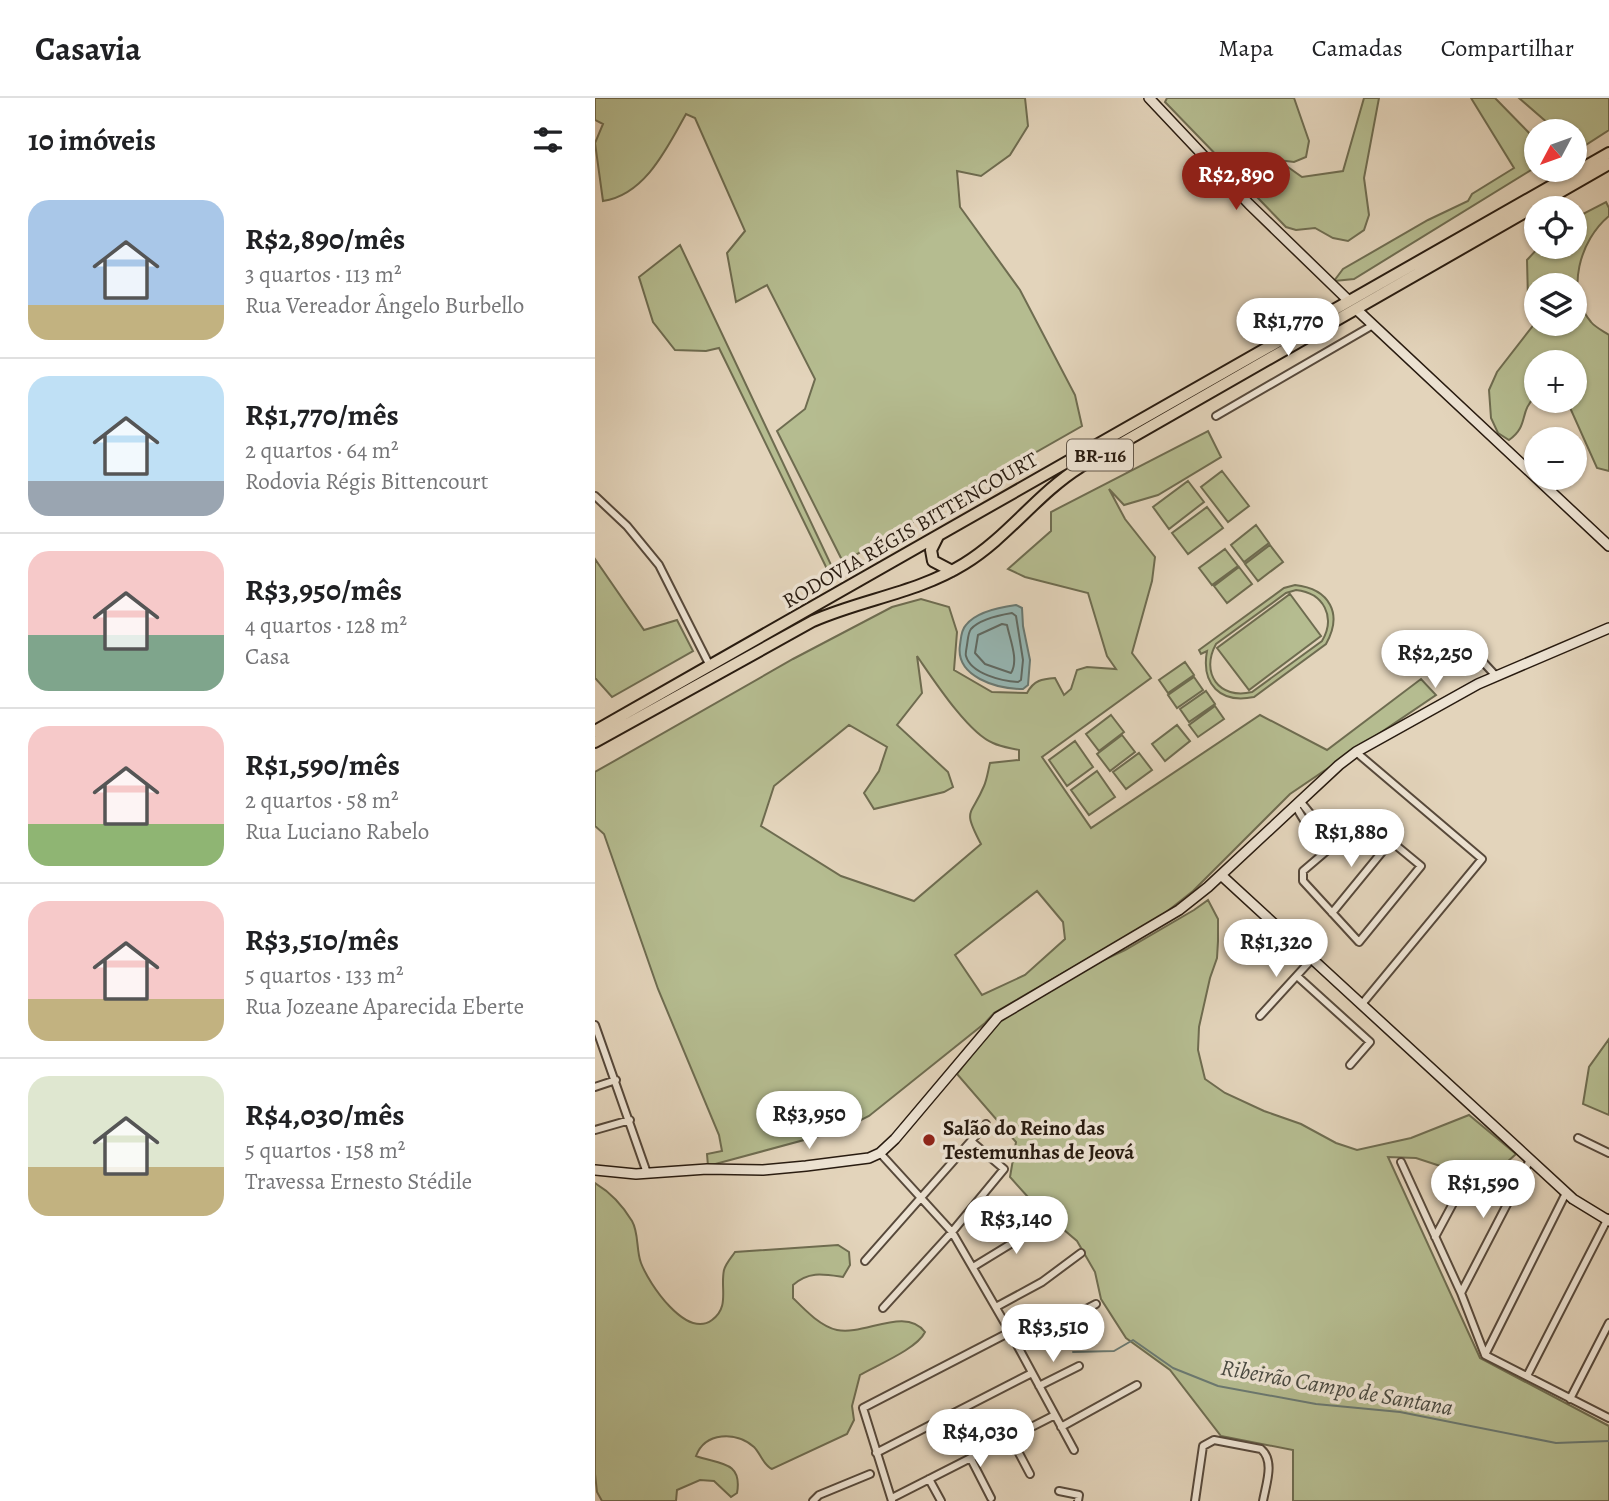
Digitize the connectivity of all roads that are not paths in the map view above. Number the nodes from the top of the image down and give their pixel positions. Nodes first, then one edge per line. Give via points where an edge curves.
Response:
1 (1149, 98) edge
2 (1609, 153) edge
3 (1609, 164) edge
4 (1352, 305) junction
5 (1373, 325) junction
6 (1216, 415) dead end
7 (595, 496) edge
8 (938, 536) junction
9 (1609, 546) edge
10 (952, 571) junction
11 (1609, 628) edge
12 (1471, 649) dead end
13 (710, 666) junction
14 (1496, 676) junction
15 (595, 731) edge
16 (595, 742) edge
17 (1356, 752) junction
18 (1297, 803) junction
19 (1391, 841) junction
20 (1332, 845) junction
21 (1221, 874) junction
22 (1332, 913) junction
23 (1313, 959) junction
24 (1297, 976) junction
25 (1362, 1004) junction
26 (1260, 1016) dead end
27 (595, 1025) edge
28 (598, 1040) edge
29 (1350, 1065) dead end
30 (616, 1080) junction
31 (595, 1087) edge
32 (630, 1120) junction
33 (986, 1124) dead end
34 (595, 1130) edge
35 (1578, 1138) dead end
36 (971, 1141) junction
37 (880, 1153) junction
38 (1609, 1153) edge
39 (1530, 1160) junction
40 (1401, 1162) dead end
41 (595, 1170) edge
42 (647, 1173) junction
43 (1465, 1181) dead end
44 (1566, 1193) junction
45 (921, 1200) junction
46 (1608, 1219) edge
47 (1045, 1223) dead end
48 (952, 1232) junction
49 (1435, 1237) junction
50 (1081, 1254) dead end
51 (865, 1261) dead end
52 (973, 1267) junction
53 (1461, 1293) junction
54 (1096, 1304) dead end
55 (996, 1307) junction
56 (883, 1308) dead end
57 (1609, 1322) edge
58 (1010, 1332) junction
59 (1017, 1345) junction
60 (1485, 1355) junction
61 (1079, 1366) dead end
62 (1032, 1373) junction
63 (1527, 1376) junction
64 (1137, 1385) dead end
65 (1039, 1386) junction
66 (1570, 1398) junction
67 (1055, 1415) junction
68 (1609, 1418) edge
69 (1061, 1427) junction
70 (1010, 1438) junction
71 (1074, 1450) dead end
72 (876, 1453) junction
73 (971, 1459) junction
74 (870, 1474) dead end
75 (1030, 1474) dead end
76 (929, 1479) junction
77 (1059, 1492) dead end
78 (991, 1498) dead end
79 (1078, 1498) edge
80 (892, 1500) edge
81 (813, 1501) edge
82 (941, 1501) edge
83 (1195, 1501) edge
84 (1263, 1501) edge

1 - 4 main road
2 - 4 highway, RODOVIA RÉGIS BITTENCOURT / BR-116
3 - 4 highway, RODOVIA RÉGIS BITTENCOURT / BR-116
4 - 5 main road
4 - 8 highway, RODOVIA RÉGIS BITTENCOURT / BR-116
4 - 10 highway, RODOVIA RÉGIS BITTENCOURT / BR-116 via 1080,467 1051,488 997,541
5 - 6 street
5 - 9 main road
7 - 13 street via 659,565
8 - 10 highway via 931,550 933,561
8 - 13 highway, RODOVIA RÉGIS BITTENCOURT / BR-116
10 - 16 highway, RODOVIA RÉGIS BITTENCOURT / BR-116 via 902,593 813,621
11 - 14 main road
12 - 14 street
13 - 15 highway, RODOVIA RÉGIS BITTENCOURT / BR-116
14 - 17 main road
17 - 18 main road
17 - 25 street via 1482,859
18 - 20 street
18 - 21 main road
19 - 20 street via 1364,819
19 - 22 street
19 - 22 street via 1421,866 1359,942
20 - 22 street via 1301,876
21 - 23 main road
21 - 37 main road via 1165,919 998,1017
23 - 24 street
23 - 25 main road
24 - 26 street
24 - 29 street via 1370,1042
25 - 39 main road
27 - 28 street
28 - 30 street
30 - 31 street
30 - 32 street
32 - 34 street
32 - 42 street
33 - 36 street
35 - 38 street
36 - 45 street
36 - 48 street via 1004,1169
37 - 42 main road via 860,1160 773,1170
37 - 45 street
39 - 44 main road
39 - 53 street
40 - 49 street
41 - 42 main road
43 - 49 street
44 - 46 main road
44 - 60 street
45 - 48 street
45 - 51 street
46 - 63 street
47 - 52 street
48 - 52 street
48 - 56 street
49 - 53 street
50 - 55 street
52 - 55 street
53 - 60 street
54 - 59 street
55 - 58 street
57 - 66 street
58 - 59 street
58 - 72 street via 863,1408
59 - 62 street
60 - 63 street
61 - 65 street
62 - 65 street
62 - 72 street
63 - 66 street
64 - 69 street
65 - 67 street
66 - 68 street
67 - 69 street
67 - 70 street
69 - 71 street
70 - 73 street
70 - 75 street
72 - 80 street
73 - 76 street
73 - 78 street
74 - 81 street
76 - 80 street
76 - 82 street
77 - 79 street
83 - 84 street via 1203,1446 1214,1440 1267,1454

